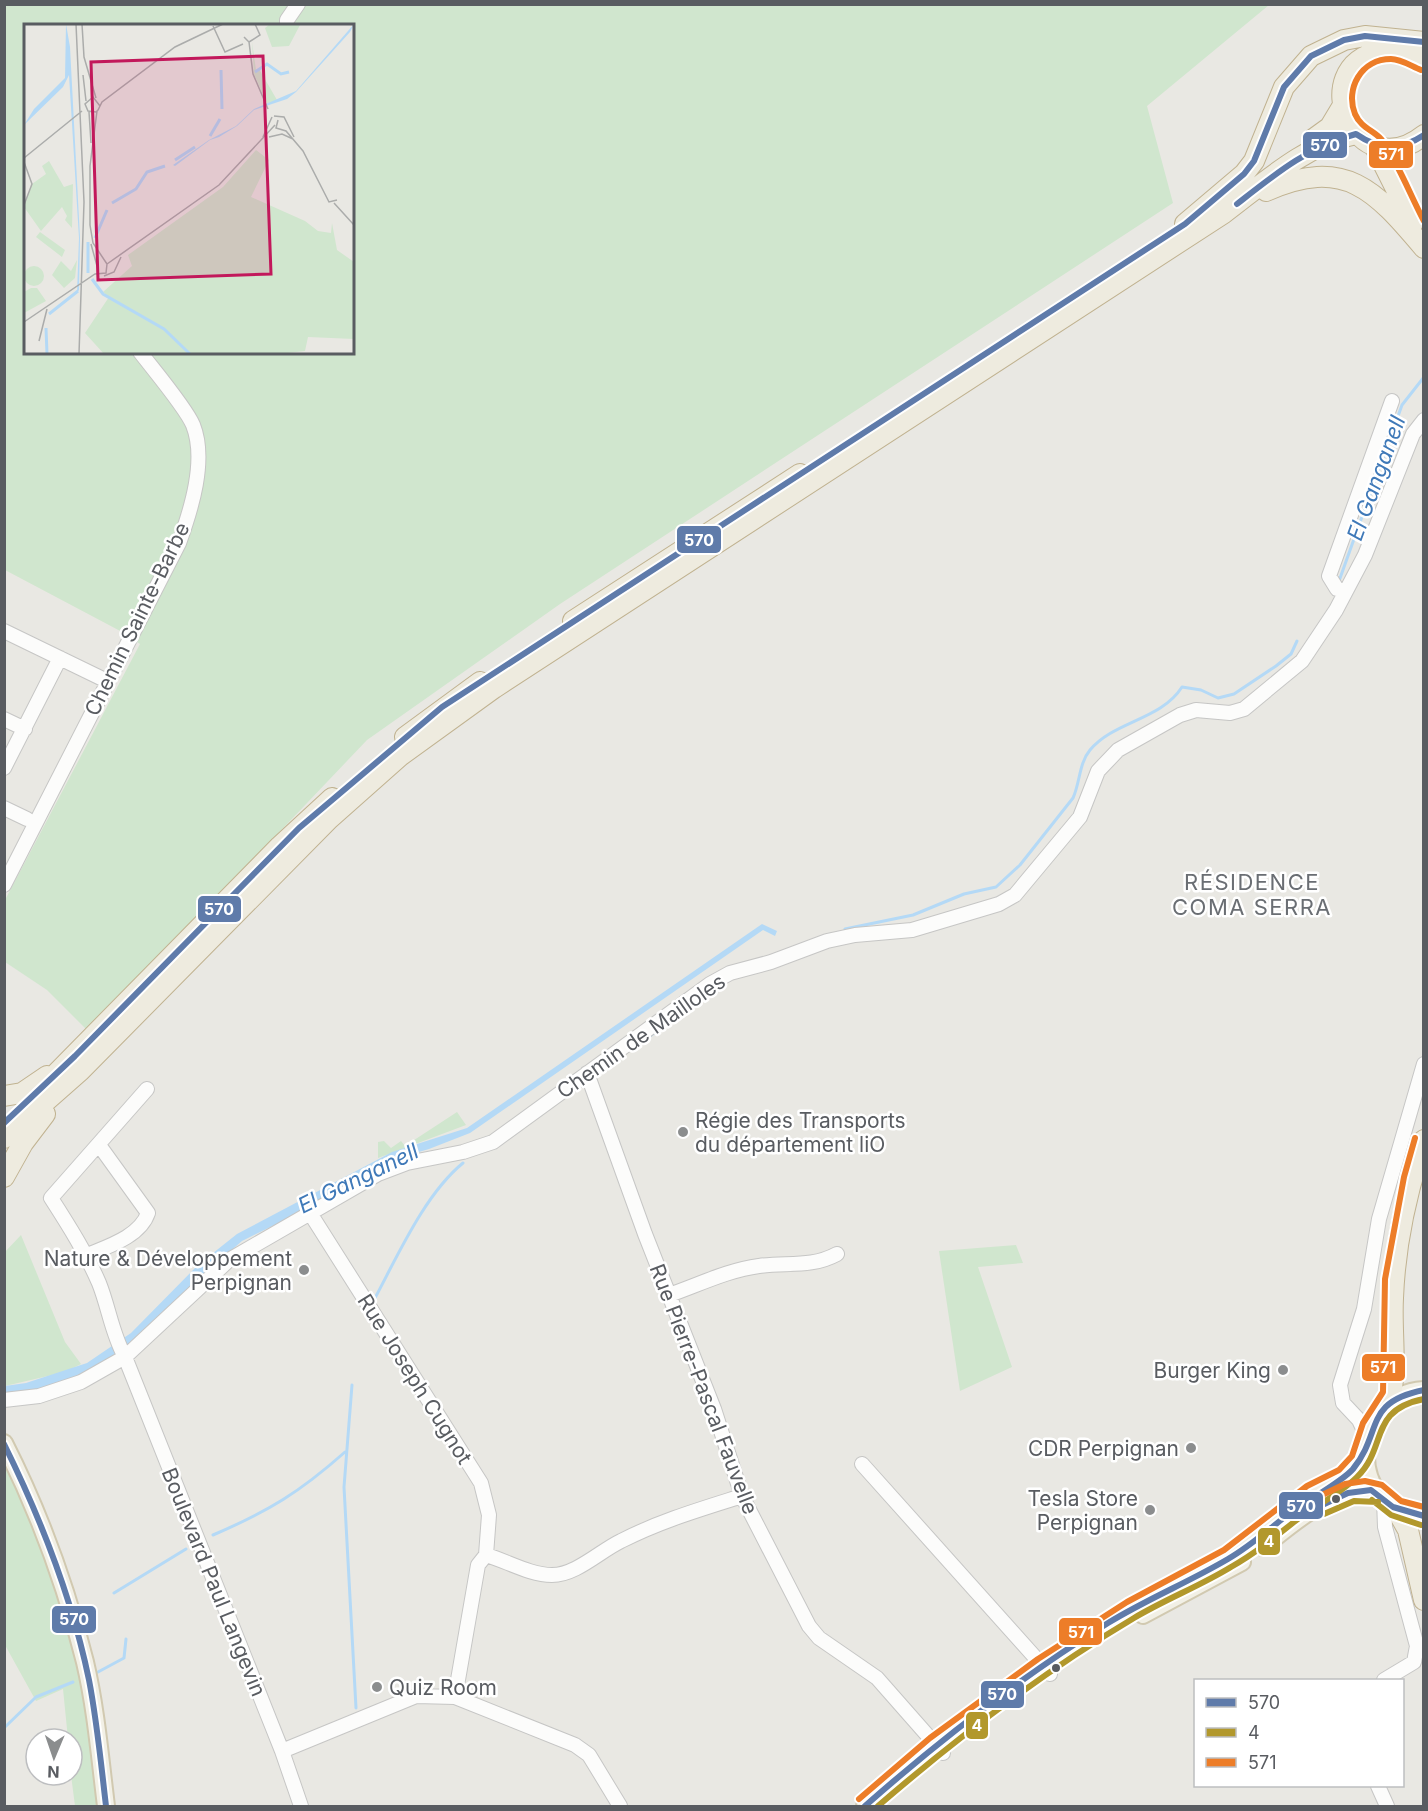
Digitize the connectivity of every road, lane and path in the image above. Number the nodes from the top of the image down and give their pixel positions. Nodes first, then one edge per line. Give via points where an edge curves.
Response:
1 (298, 4) edge
2 (287, 24) edge
3 (1423, 57) edge
4 (1342, 107) junction
5 (1356, 134) junction
6 (1424, 135) edge
7 (1374, 145) junction
8 (1224, 213) junction
9 (1185, 224) junction
10 (1424, 242) edge
11 (1424, 248) edge
12 (141, 354) edge
13 (1392, 401) dead end
14 (1424, 420) edge
15 (1346, 591) junction
16 (4, 631) edge
17 (60, 658) junction
18 (107, 681) junction
19 (4, 719) edge
20 (25, 729) junction
21 (4, 768) edge
22 (4, 808) edge
23 (27, 819) dead end
24 (4, 885) edge
25 (88, 1042) junction
26 (1424, 1064) edge
27 (80, 1071) junction
28 (587, 1073) junction
29 (147, 1089) dead end
30 (4, 1096) edge
31 (5, 1126) edge
32 (1424, 1140) edge
33 (99, 1145) junction
34 (4, 1177) edge
35 (310, 1213) junction
36 (837, 1254) dead end
37 (85, 1256) junction
38 (669, 1295) junction
39 (124, 1356) junction
40 (1424, 1390) edge
41 (4, 1400) edge
42 (1385, 1406) junction
43 (1348, 1409) junction
44 (1366, 1439) junction
45 (4, 1443) edge
46 (862, 1464) dead end
47 (742, 1496) junction
48 (1385, 1505) junction
49 (1424, 1516) edge
50 (486, 1555) junction
51 (1424, 1600) edge
52 (1046, 1670) junction
53 (1386, 1679) edge
54 (455, 1697) junction
55 (939, 1749) junction
56 (282, 1752) junction
57 (1379, 1787) edge
58 (106, 1806) edge
59 (301, 1806) edge
60 (620, 1806) edge
61 (865, 1806) edge
62 (882, 1806) edge
63 (1387, 1806) edge

1 - 2 street
3 - 4 highway via 1380,51 1360,60 1347,76
3 - 9 highway via 1365,36 1344,40 1311,56 1284,87 1254,161
4 - 5 highway
4 - 9 highway via 1330,127 1314,139
5 - 7 highway
5 - 8 highway via 1332,139 1304,155
6 - 7 highway via 1401,147
7 - 10 highway
8 - 11 highway via 1288,182 1314,176 1337,178 1379,196
8 - 27 highway via 494,688 400,756 329,819
9 - 25 highway via 442,707 280,846
12 - 18 street, Chemin Sainte-Barbe via 192,424 196,483 179,543
13 - 15 street via 1329,576 1337,589
14 - 15 street, Chemin de Mailloles via 1413,434 1365,555
15 - 28 street, Chemin de Mailloles via 1302,661 1244,709 1230,713 1196,710 1180,715 1111,756 1098,771 1080,817 1015,895 999,904 912,930 827,941 730,973
16 - 17 street
17 - 18 street
17 - 20 street
18 - 24 street, Chemin Sainte-Barbe
19 - 20 street
20 - 21 street
22 - 23 street
25 - 30 highway via 35,1085 22,1093
25 - 31 highway
26 - 43 street via 1379,1219 1368,1293 1340,1385 1342,1401
27 - 31 highway
27 - 34 highway via 28,1136
28 - 35 street, Chemin de Mailloles via 493,1142 394,1167
28 - 38 street, Rue Pierre-Pascal Fauvelle
29 - 33 street
32 - 42 highway via 1394,1280 1393,1384
33 - 37 street, Boulevard Paul Langevin via 51,1198
33 - 37 street via 148,1213 132,1233
35 - 39 street, Chemin de Mailloles via 229,1260
35 - 50 street, Rue Joseph Cugnot via 481,1483 489,1515
36 - 38 street via 821,1262 758,1266
37 - 39 street, Boulevard Paul Langevin
38 - 47 street, Rue Pierre-Pascal Fauvelle via 714,1408
39 - 41 street, Chemin de Mailloles via 81,1382 39,1396
39 - 56 street, Boulevard Paul Langevin
40 - 42 main road via 1407,1393
42 - 43 street via 1360,1414
42 - 44 main road
43 - 44 street via 1359,1420
44 - 48 main road via 1368,1474
44 - 52 main road via 1360,1461 1351,1471 1312,1494 1229,1558 1160,1593
45 - 58 main road via 49,1545 72,1614 92,1698
46 - 52 street
47 - 50 street via 668,1521 555,1575 540,1574
47 - 55 street, Rue Pierre-Pascal Fauvelle via 809,1626 819,1638 877,1678
48 - 49 main road
48 - 51 highway via 1408,1530
48 - 52 main road via 1352,1492 1335,1498 1222,1575
48 - 53 street via 1417,1647 1414,1662
50 - 54 street, Rue Joseph Cugnot via 478,1565
52 - 55 main road
54 - 56 street via 416,1696
54 - 60 street via 575,1745 589,1755
55 - 61 main road
55 - 62 main road
56 - 59 street, Boulevard Paul Langevin
57 - 63 street

